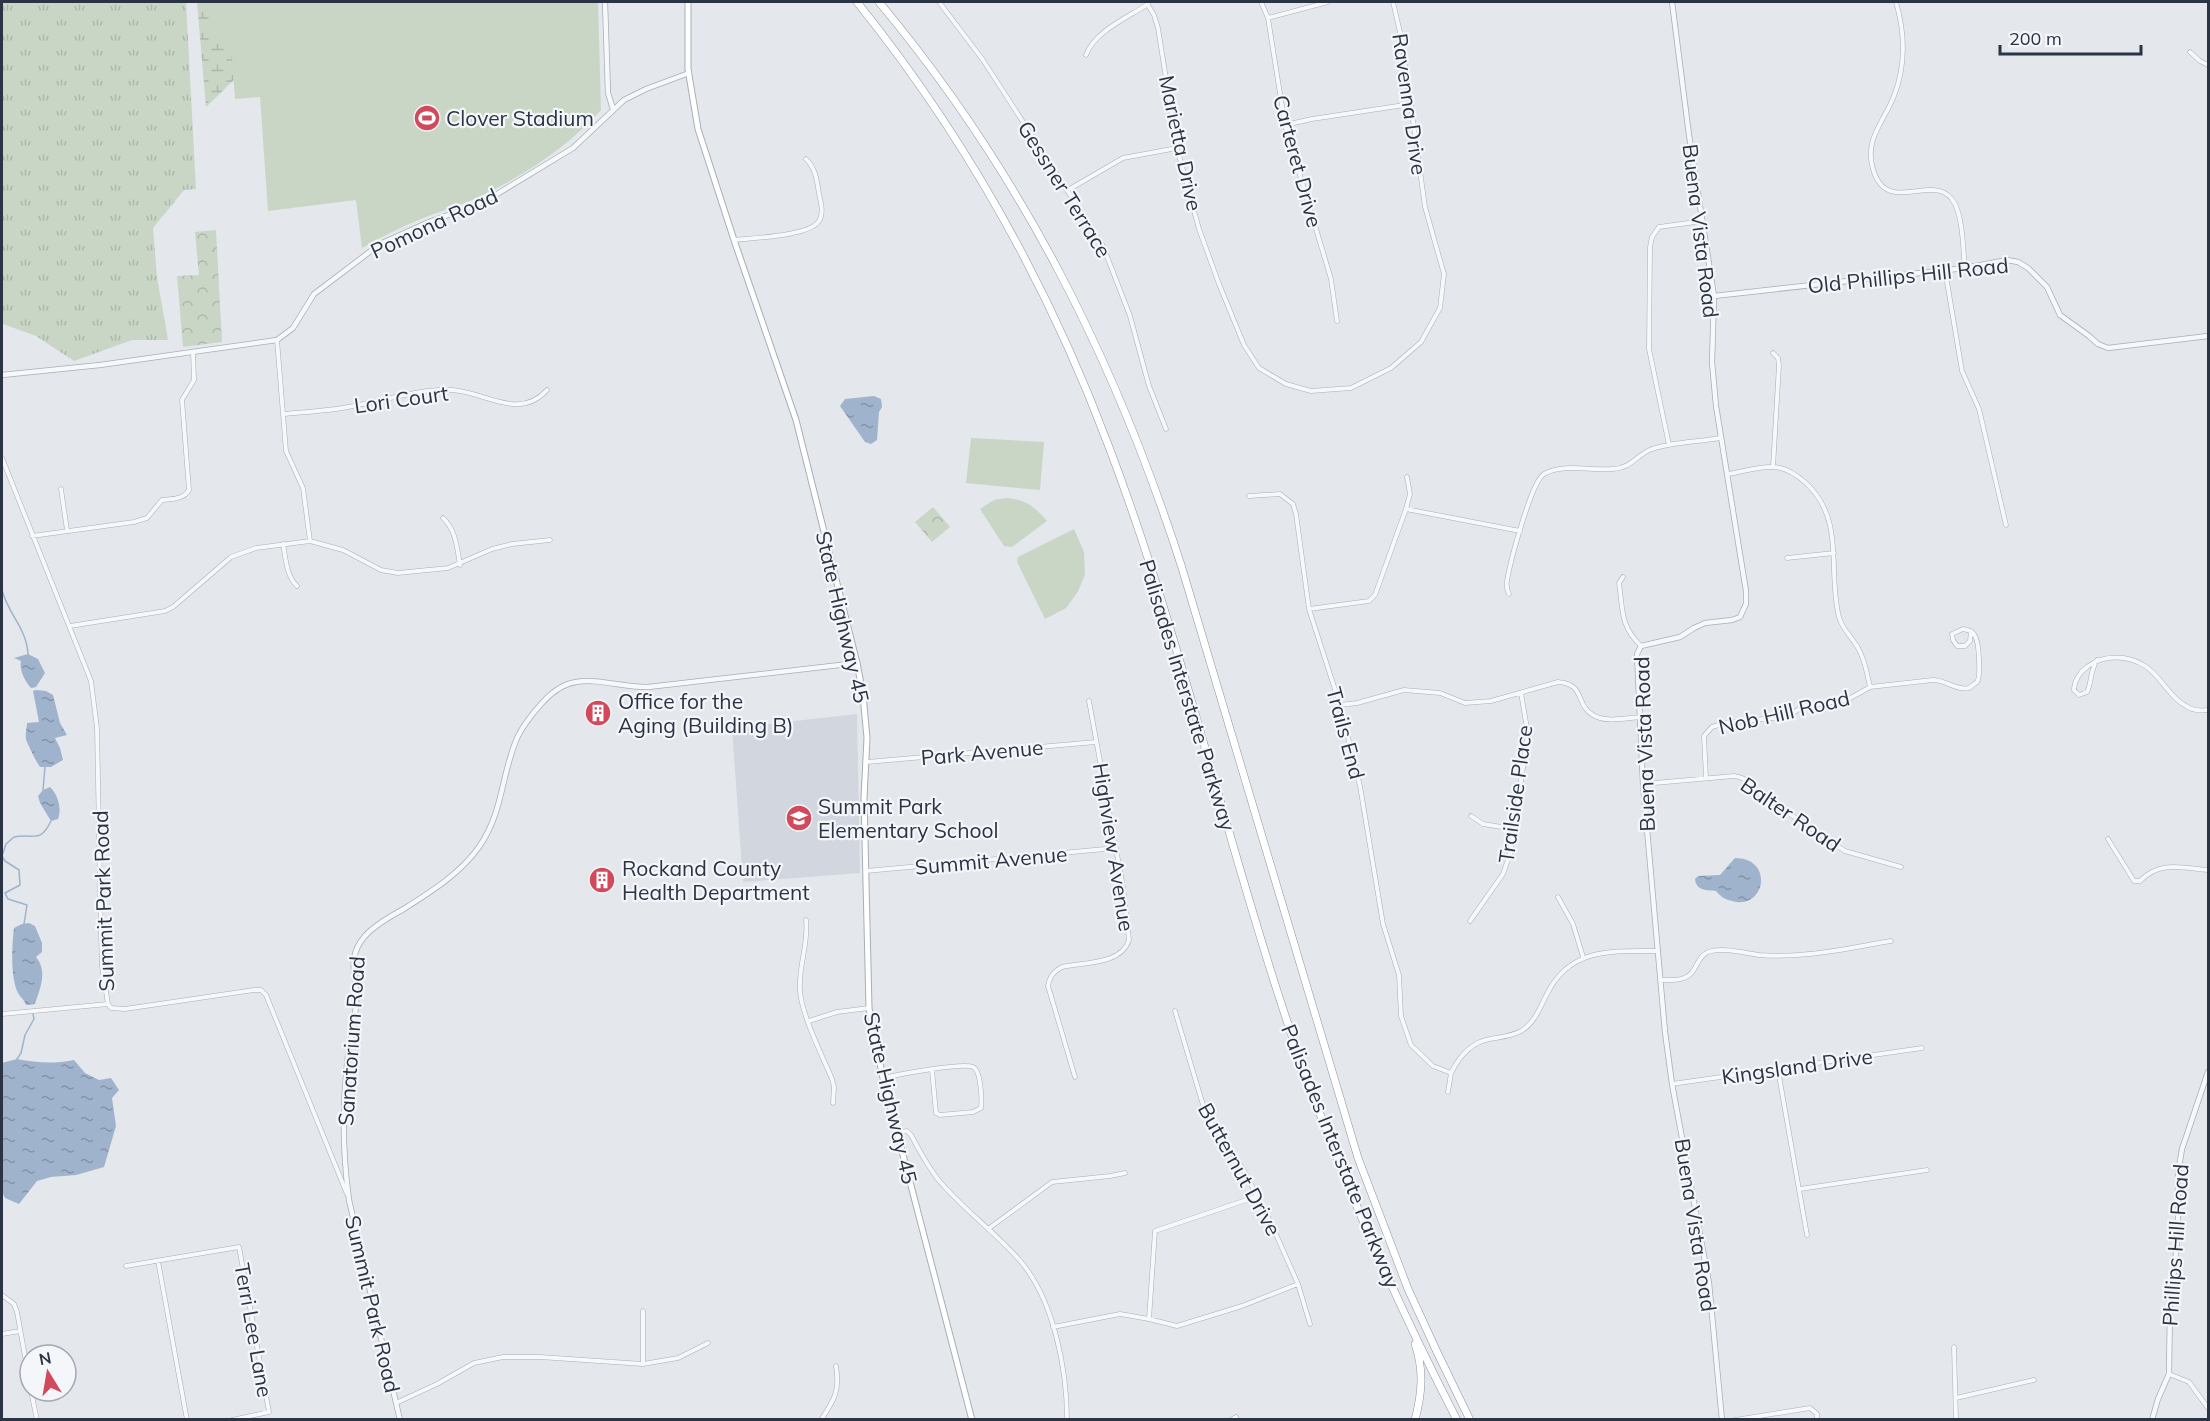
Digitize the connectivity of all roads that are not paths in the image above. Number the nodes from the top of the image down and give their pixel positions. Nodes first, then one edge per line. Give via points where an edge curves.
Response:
1 (605, 2) edge
2 (688, 2) edge
3 (857, 2) edge
4 (879, 2) edge
5 (885, 2) edge
6 (939, 2) edge
7 (1261, 2) edge
8 (1328, 2) edge
9 (1393, 2) edge
10 (1672, 2) edge
11 (1896, 2) edge
12 (1147, 3) edge
13 (1268, 18) junction
14 (2190, 52) dead end
15 (1086, 55) dead end
16 (2208, 65) edge
17 (930, 66) junction
18 (689, 73) junction
19 (1411, 104) junction
20 (613, 109) junction
21 (1285, 125) junction
22 (1177, 148) junction
23 (806, 159) dead end
24 (1068, 190) junction
25 (1703, 221) junction
26 (734, 240) junction
27 (1965, 268) junction
28 (1945, 270) junction
29 (1219, 284) joint
30 (1714, 296) junction
31 (1337, 321) dead end
32 (2208, 336) edge
33 (276, 340) junction
34 (193, 352) junction
35 (1773, 353) dead end
36 (2, 375) edge
37 (547, 390) dead end
38 (284, 414) junction
39 (1166, 429) dead end
40 (1720, 438) junction
41 (1669, 445) junction
42 (2, 458) edge
43 (1773, 467) junction
44 (1728, 474) junction
45 (1407, 477) dead end
46 (61, 489) dead end
47 (1250, 496) dead end
48 (1406, 509) junction
49 (443, 518) dead end
50 (2006, 525) dead end
51 (67, 530) junction
52 (1520, 531) junction
53 (32, 536) junction
54 (550, 540) dead end
55 (310, 541) junction
56 (283, 544) junction
57 (1834, 553) junction
58 (1787, 558) dead end
59 (460, 565) junction
60 (1623, 577) dead end
61 (297, 586) dead end
62 (1509, 594) dead end
63 (1309, 609) junction
64 (70, 626) junction
65 (1971, 631) junction
66 (1641, 646) junction
67 (2097, 660) junction
68 (857, 663) junction
69 (1870, 687) junction
70 (1521, 693) junction
71 (1089, 701) dead end
72 (1340, 705) junction
73 (2208, 710) edge
74 (1640, 717) junction
75 (1096, 742) junction
76 (867, 762) junction
77 (1706, 778) junction
78 (1643, 784) junction
79 (1471, 816) dead end
80 (1514, 830) junction
81 (2108, 838) dead end
82 (1116, 848) junction
83 (1901, 867) dead end
84 (2208, 870) edge
85 (866, 871) junction
86 (1558, 897) dead end
87 (806, 920) dead end
88 (1470, 921) dead end
89 (1891, 941) dead end
90 (1658, 951) junction
91 (1583, 957) junction
92 (1661, 980) junction
93 (108, 1004) junction
94 (869, 1008) junction
95 (1175, 1011) dead end
96 (2, 1014) edge
97 (809, 1022) junction
98 (1922, 1048) dead end
99 (932, 1070) junction
100 (1778, 1070) junction
101 (2208, 1072) edge
102 (1451, 1073) junction
103 (1075, 1077) dead end
104 (883, 1078) junction
105 (1672, 1084) junction
106 (2206, 1090) edge
107 (1448, 1092) dead end
108 (833, 1103) dead end
109 (897, 1133) junction
110 (1927, 1170) dead end
111 (1125, 1173) dead end
112 (1800, 1189) junction
113 (1257, 1196) junction
114 (350, 1200) junction
115 (988, 1229) junction
116 (1807, 1235) dead end
117 (158, 1261) junction
118 (126, 1266) dead end
119 (1298, 1284) junction
120 (1393, 1289) junction
121 (2, 1294) edge
122 (643, 1311) dead end
123 (1149, 1319) junction
124 (1310, 1324) dead end
125 (1053, 1327) junction
126 (20, 1331) junction
127 (2, 1334) edge
128 (22, 1343) edge
129 (708, 1343) dead end
130 (1954, 1347) dead end
131 (643, 1364) junction
132 (836, 1366) dead end
133 (2169, 1374) junction
134 (2034, 1380) dead end
135 (1956, 1398) junction
136 (34, 1403) edge
137 (396, 1403) junction
138 (2208, 1408) edge
139 (37, 1419) edge
140 (186, 1419) edge
141 (232, 1419) edge
142 (400, 1419) edge
143 (821, 1419) edge
144 (972, 1419) edge
145 (1067, 1419) edge
146 (1415, 1419) edge
147 (1457, 1419) edge
148 (1470, 1419) edge
149 (1722, 1419) edge
150 (1735, 1419) edge
151 (1818, 1419) edge
152 (1956, 1419) edge
153 (2152, 1419) edge

1 - 20 street via 608,93
2 - 18 main road, State Highway 45
3 - 120 highway, Palisades Interstate Parkway via 932,103 988,193 1046,301 1089,397 1143,546 1292,1035 1337,1159
4 - 17 highway, Palisades Interstate Parkway
5 - 17 highway
6 - 24 street, Gessner Terrace via 983,60
7 - 13 street, Carteret Drive
8 - 13 street
9 - 19 street, Ravenna Drive
10 - 25 street, Buena Vista Road
11 - 27 street via 1903,31 1902,70 1894,98 1873,135 1870,157 1875,177 1891,192 1939,190 1948,194 1958,212
12 - 15 street via 1098,37
12 - 22 street, Marietta Drive via 1158,28
13 - 21 street, Carteret Drive
14 - 16 street
17 - 148 highway, Palisades Interstate Parkway via 986,145 1041,236 1086,322 1133,427 1188,584 1361,1166 1408,1289
18 - 20 street, Pomona Road via 642,91
18 - 26 main road, State Highway 45 via 700,136
19 - 21 street
19 - 29 street, Ravenna Drive via 1425,207 1444,274 1440,308 1421,342 1390,368 1351,388 1311,391 1286,384 1259,368 1244,345
20 - 33 street, Pomona Road via 578,145 521,181 484,202 380,244 314,294 293,328
21 - 31 street, Carteret Drive via 1331,279
22 - 24 street via 1123,158
22 - 29 street, Marietta Drive
23 - 26 street via 815,173 822,210 817,224 805,231
24 - 39 street, Gessner Terrace via 1112,267
25 - 30 street, Buena Vista Road
25 - 41 street via 1659,227 1650,248 1649,349
26 - 68 main road, State Highway 45 via 796,420
27 - 28 street, Old Phillips Hill Road
27 - 32 street, Old Phillips Hill Road via 2007,260 2018,262 2041,279 2060,315 2108,348
28 - 30 street, Old Phillips Hill Road
28 - 50 street via 1962,371 1979,409
30 - 40 street, Buena Vista Road via 1713,384
33 - 34 street
33 - 38 street
34 - 36 street
34 - 51 street via 194,380 182,400 189,490 176,499 162,500 147,518
35 - 43 street via 1779,365
37 - 38 street, Lori Court via 532,402 522,404 450,390
38 - 55 street via 286,451 303,488
40 - 41 street
40 - 44 street, Buena Vista Road
41 - 52 street via 1643,454 1626,467 1544,474 1536,482
42 - 53 street, Summit Park Road
43 - 44 street
43 - 57 street via 1798,476 1815,492 1828,513
44 - 66 street, Buena Vista Road via 1746,591 1740,617 1705,623 1669,642
45 - 48 street via 1410,494
46 - 51 street
47 - 63 street, Trails End via 1280,494 1293,504
48 - 52 street
48 - 63 street via 1369,602
49 - 59 street via 453,531
51 - 53 street
52 - 62 street via 1507,582
53 - 64 street, Summit Park Road
54 - 59 street via 492,549
55 - 56 street
55 - 59 street via 398,573
56 - 61 street via 288,572
56 - 64 street via 231,557 165,611
57 - 58 street
57 - 69 street via 1839,615 1861,653
60 - 66 street via 1619,583 1625,624 1629,635
63 - 72 street, Trails End
64 - 93 street, Summit Park Road via 95,701 102,966
65 - 65 street via 1963,629 1952,634 1957,646 1970,641
65 - 69 street via 1976,636 1980,673 1970,688 1942,680
66 - 74 street, Buena Vista Road via 1636,654
67 - 67 street via 2074,683 2079,695 2087,692 2091,669
67 - 73 street via 2116,657 2146,666 2185,706
68 - 76 main road, State Highway 45
68 - 114 street, Sanatorium Road via 648,687 574,682 545,699 521,729 494,819 478,849 440,884 372,930 358,946 353,966 356,1007 347,1066 345,1165
69 - 77 street, Nob Hill Road via 1847,700 1803,706 1782,717 1712,727 1704,736
70 - 72 street via 1465,703 1440,693 1404,690
70 - 74 street via 1566,683 1575,687 1593,715 1615,719
70 - 80 street, Trailside Place via 1528,734
71 - 75 street, Highview Avenue
72 - 102 street, Trails End via 1360,786 1383,924 1399,975 1401,1010 1411,1045 1433,1066
74 - 78 street, Buena Vista Road
75 - 76 street, Park Avenue
75 - 82 street, Highview Avenue
76 - 85 main road, State Highway 45
77 - 78 street, Balter Road
77 - 83 street, Balter Road via 1743,777 1760,794 1845,851
78 - 90 street, Buena Vista Road
79 - 80 street via 1483,824
80 - 88 street, Trailside Place via 1503,874
81 - 84 street via 2134,881 2161,867
82 - 85 street, Summit Avenue
82 - 103 street, Highview Avenue via 1130,932 1127,948 1116,957 1062,967 1055,971 1048,986
85 - 94 main road, State Highway 45
86 - 91 street via 1573,924
87 - 97 street via 800,993
89 - 92 street via 1780,957 1708,952 1689,976
90 - 91 street
90 - 92 street, Buena Vista Road
91 - 102 street via 1559,974 1536,1017 1522,1031 1472,1046 1457,1060
92 - 105 street, Buena Vista Road
93 - 96 street
93 - 114 street, Summit Park Road via 125,1009 261,990
94 - 97 street via 837,1011
94 - 104 main road, State Highway 45
95 - 113 street, Butternut Drive via 1206,1115
97 - 108 street via 832,1079
98 - 100 street, Kingsland Drive
99 - 99 street via 974,1067 980,1082 981,1108 973,1112 936,1113
99 - 104 street
100 - 105 street, Kingsland Drive
100 - 112 street
101 - 106 street, Phillips Hill Road
102 - 107 street
104 - 109 main road, State Highway 45
105 - 149 street, Buena Vista Road via 1709,1283
106 - 133 street, Phillips Hill Road via 2182,1149 2178,1173
109 - 115 street via 907,1131 911,1135 938,1179
109 - 144 main road, State Highway 45
110 - 112 street
111 - 115 street via 1052,1182
112 - 116 street
113 - 119 street, Butternut Drive
113 - 123 street via 1155,1231
114 - 137 street, Summit Park Road
115 - 125 street via 1033,1279
117 - 118 street
117 - 140 street
117 - 141 street, Terri Lee Lane via 239,1247 268,1412
119 - 123 street via 1177,1326
119 - 124 street, Butternut Drive
120 - 146 highway via 1420,1365 1421,1392
120 - 147 highway, Palisades Interstate Parkway
121 - 126 street via 14,1304
122 - 131 street
123 - 125 street via 1120,1314
125 - 145 street via 1065,1382
126 - 127 street
126 - 128 street
129 - 131 street via 678,1358
130 - 135 street
131 - 137 street via 503,1358 474,1363
132 - 143 street via 836,1395
133 - 138 street via 2189,1382
133 - 153 street, Phillips Hill Road
134 - 135 street
135 - 152 street
136 - 139 street
137 - 142 street, Summit Park Road
150 - 151 street via 1804,1408 1814,1410

